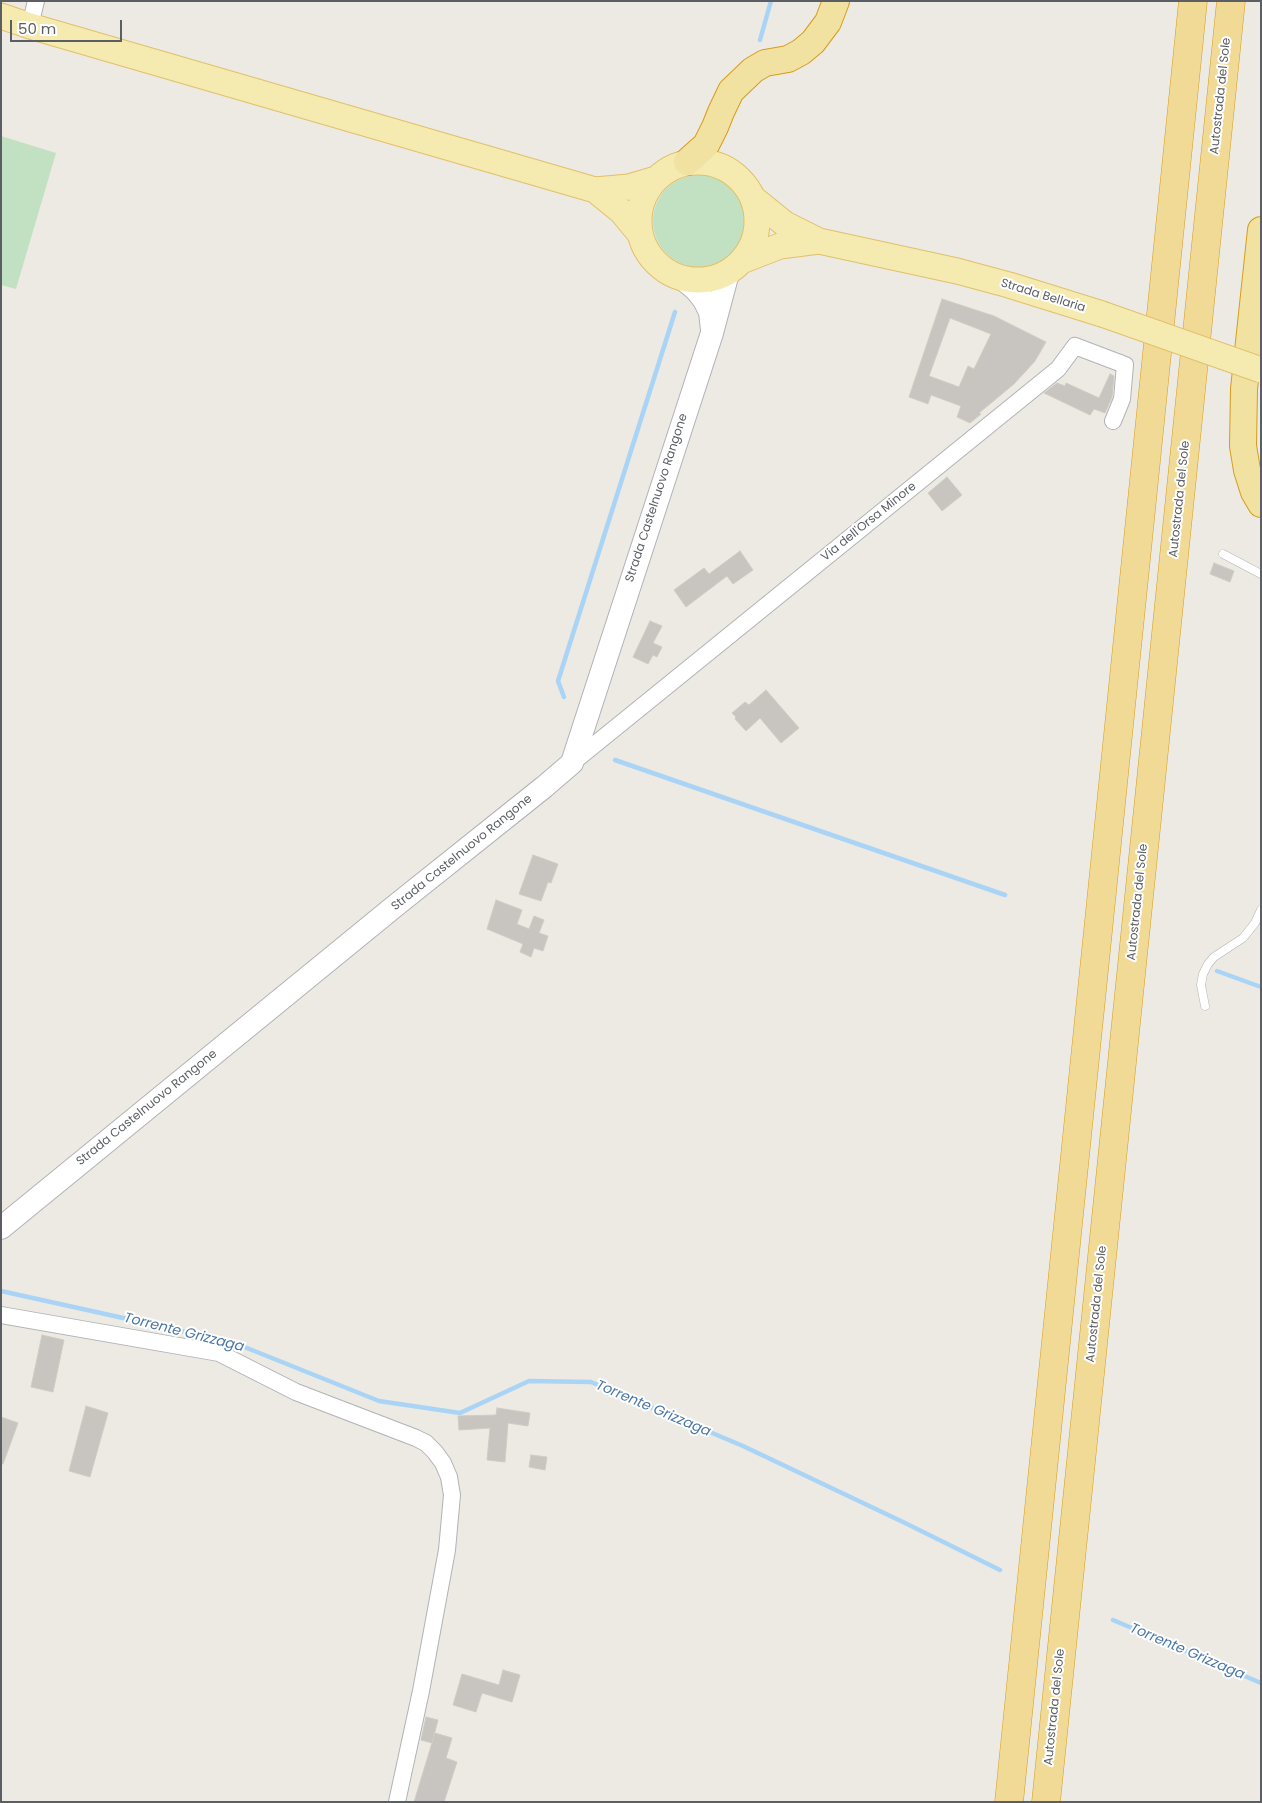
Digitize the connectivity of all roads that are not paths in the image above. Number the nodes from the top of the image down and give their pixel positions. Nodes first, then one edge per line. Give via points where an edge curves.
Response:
1 (36, 1) edge
2 (836, 1) edge
3 (1193, 1) edge
4 (1231, 1) edge
5 (1, 16) edge
6 (30, 26) junction
7 (687, 162) junction
8 (656, 179) junction
9 (595, 190) junction
10 (754, 199) junction
11 (1261, 230) edge
12 (640, 234) junction
13 (819, 241) junction
14 (736, 266) junction
15 (683, 279) junction
16 (712, 333) junction
17 (1261, 370) edge
18 (1114, 421) dead end
19 (1261, 504) edge
20 (1223, 554) dead end
21 (1261, 574) edge
22 (572, 762) junction
23 (1261, 910) edge
24 (1205, 1006) dead end
25 (1, 1228) edge
26 (1, 1315) edge
27 (397, 1802) edge
28 (1009, 1802) edge
29 (1046, 1802) edge

1 - 6 street
2 - 7 highway via 828,22 813,42 788,59 765,63 753,70 731,91 706,145
3 - 28 highway
4 - 29 highway, Autostrada del Sole
5 - 6 main road
6 - 9 main road
7 - 8 main road, Strada Bellaria via 670,168
7 - 10 main road, Strada Bellaria via 720,165 746,185
8 - 9 main road via 629,187
8 - 12 main road, Strada Bellaria via 641,204
9 - 12 main road
10 - 13 main road, Strada Bellaria via 785,224
10 - 14 main road, Strada Bellaria via 758,215 753,246
11 - 19 highway via 1244,389 1243,446 1247,470
12 - 15 main road, Strada Bellaria via 644,246 660,267
13 - 14 main road, Strada Bellaria via 780,246
13 - 17 main road, Strada Bellaria, bridge via 1009,284
14 - 15 main road, Strada Bellaria via 706,280
14 - 16 main road, Strada Castelnuovo Rangone
15 - 16 main road, Strada Castelnuovo Rangone via 707,306
16 - 22 main road, Strada Castelnuovo Rangone
18 - 22 street, Via dell'Orsa Minore via 1122,399 1125,365 1075,346 1058,370
20 - 21 lane
22 - 25 main road, Strada Castelnuovo Rangone
23 - 24 lane via 1243,938 1208,964 1201,985
26 - 27 street via 219,1354 296,1392 416,1438 435,1452 443,1463 452,1495 447,1550 422,1691

